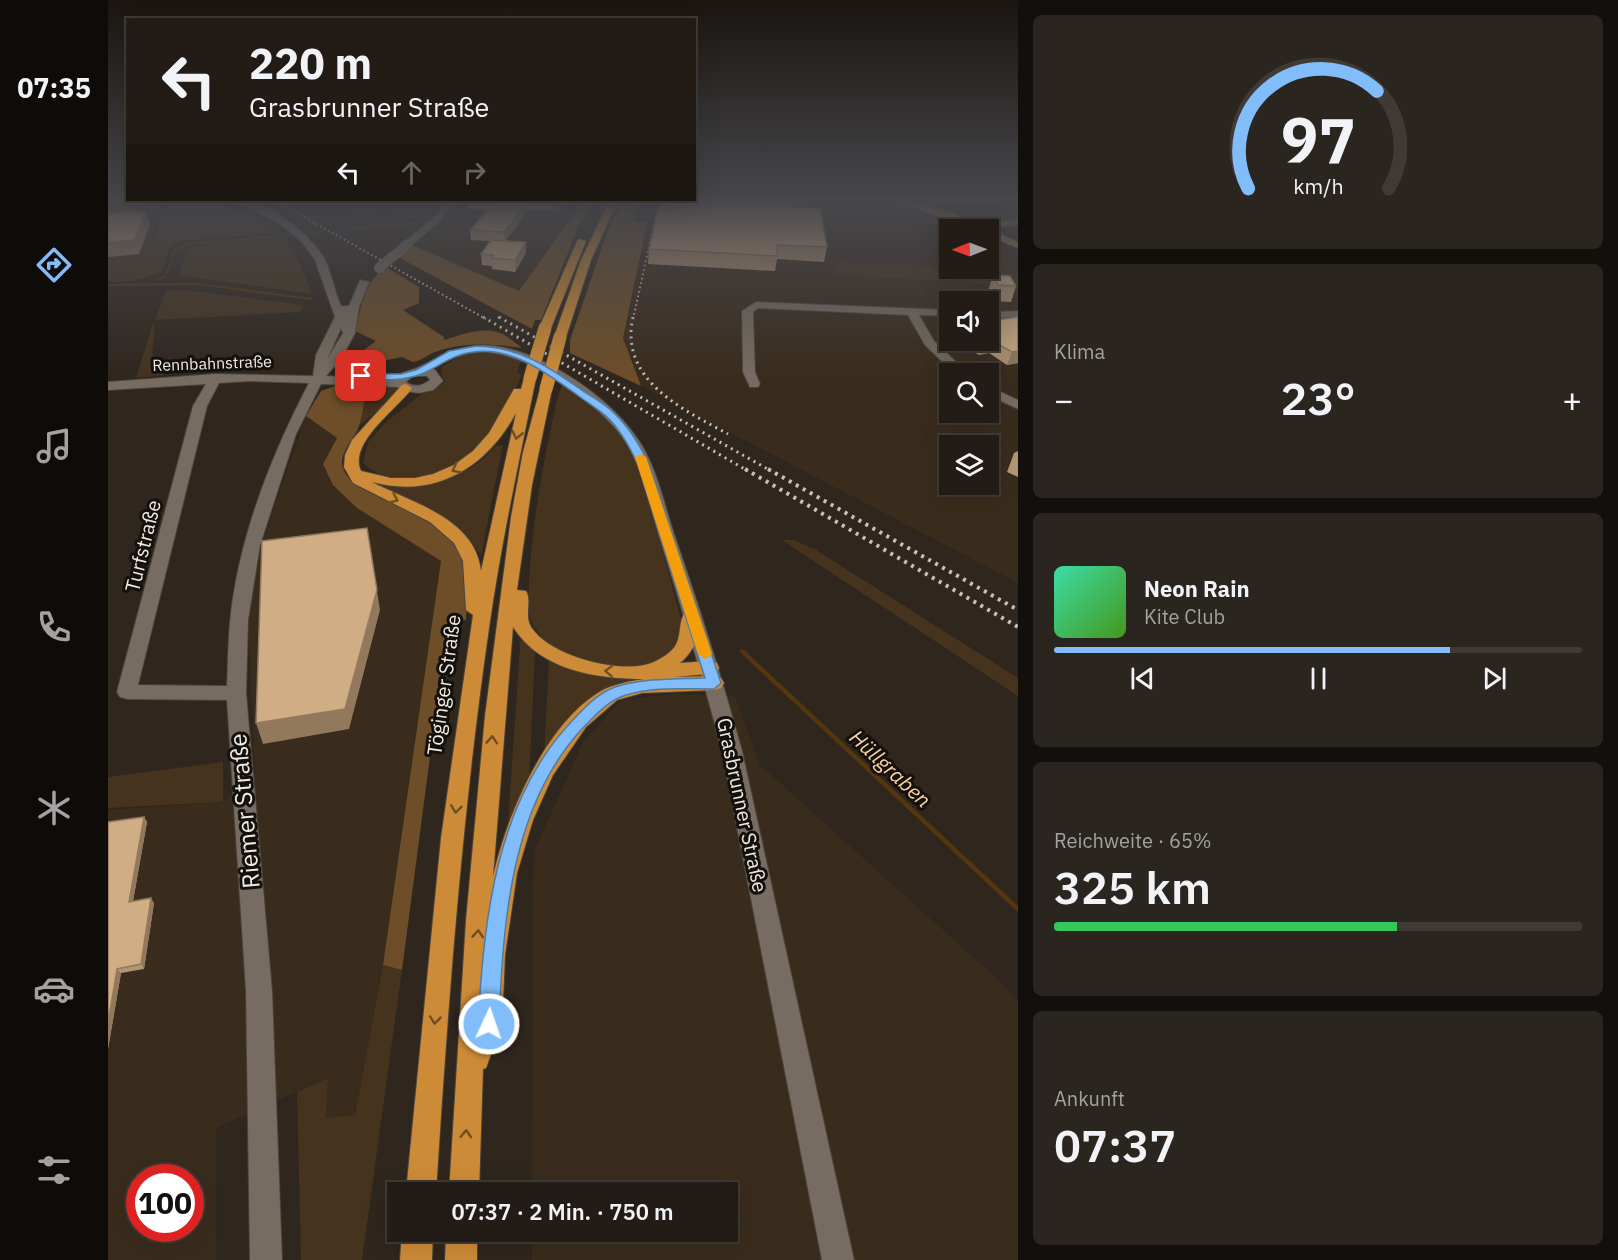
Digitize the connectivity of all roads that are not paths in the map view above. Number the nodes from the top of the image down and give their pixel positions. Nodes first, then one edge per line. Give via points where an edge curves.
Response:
1 (320, 261) edge
2 (388, 261) edge
3 (573, 261) edge
4 (586, 261) edge
5 (379, 268) dead end
6 (332, 297) junction
7 (912, 312) junction
8 (939, 313) edge
9 (1018, 314) edge
10 (999, 315) edge
11 (939, 316) edge
12 (341, 317) junction
13 (919, 327) junction
14 (349, 333) junction
15 (331, 337) junction
16 (334, 359) junction
17 (951, 363) edge
18 (429, 369) junction
19 (361, 376) junction
20 (215, 378) junction
21 (530, 378) junction
22 (315, 383) junction
23 (402, 383) junction
24 (754, 384) dead end
25 (108, 386) edge
26 (421, 389) junction
27 (999, 396) edge
28 (1018, 405) edge
29 (381, 416) junction
30 (351, 464) junction
31 (513, 558) junction
32 (692, 616) junction
33 (480, 626) junction
34 (645, 671) junction
35 (712, 676) junction
36 (236, 693) junction
37 (468, 1076) junction
38 (422, 1182) edge
39 (464, 1182) edge
40 (417, 1242) edge
41 (462, 1242) edge
42 (267, 1260) edge
43 (416, 1260) edge
44 (461, 1260) edge
45 (838, 1260) edge

1 - 6 street
2 - 5 street, bridge
3 - 21 highway, Töginger Straße, bridge via 545,328
4 - 31 highway, bridge via 546,388
6 - 12 street
6 - 15 street
7 - 8 street
7 - 13 street
7 - 24 street via 756,304 747,311 749,372
9 - 10 street
11 - 13 street
12 - 14 street
12 - 14 street, Riemer Straße via 353,292 363,282
12 - 15 street, Riemer Straße
13 - 17 street via 928,343
14 - 16 street, Riemer Straße
15 - 22 street, Riemer Straße
16 - 19 street via 340,369
16 - 22 street, Riemer Straße
18 - 23 street, Rennbahnstraße
18 - 26 street via 437,381
18 - 32 street, Grasbrunner Straße via 452,353 476,348 512,352 562,380 616,420 632,440 644,465
19 - 22 street, Rennbahnstraße via 327,376
19 - 23 street, Rennbahnstraße
20 - 22 street, Rennbahnstraße
20 - 25 street, Rennbahnstraße
20 - 36 street, Turfstraße via 200,406 127,692
21 -> 30 highway via 523,382 511,411 488,445 458,469 425,481 391,483 364,475
21 -> 33 highway, Töginger Straße
22 - 23 street, Rennbahnstraße
22 - 36 street, Riemer Straße via 289,434 252,546 239,620
23 - 26 street, Rennbahnstraße
23 - 29 highway
26 - 29 highway
27 - 28 street
29 - 30 highway via 354,448
30 -> 33 highway via 358,480 436,519 456,535 472,564 474,604
34 -> 31 highway via 603,671 576,666 532,640 519,621 522,581
37 -> 31 highway via 494,721
32 - 34 highway via 691,634 681,653
32 - 35 street, Grasbrunner Straße
33 -> 38 highway, Töginger Straße via 453,830
34 - 35 highway
35 - 37 highway via 617,692 592,708 566,736 534,787 507,863 492,955 489,1024
35 - 45 street, Grasbrunner Straße via 738,779
36 - 42 street, Riemer Straße via 259,991
39 -> 37 highway
40 - 43 highway
41 - 44 highway

